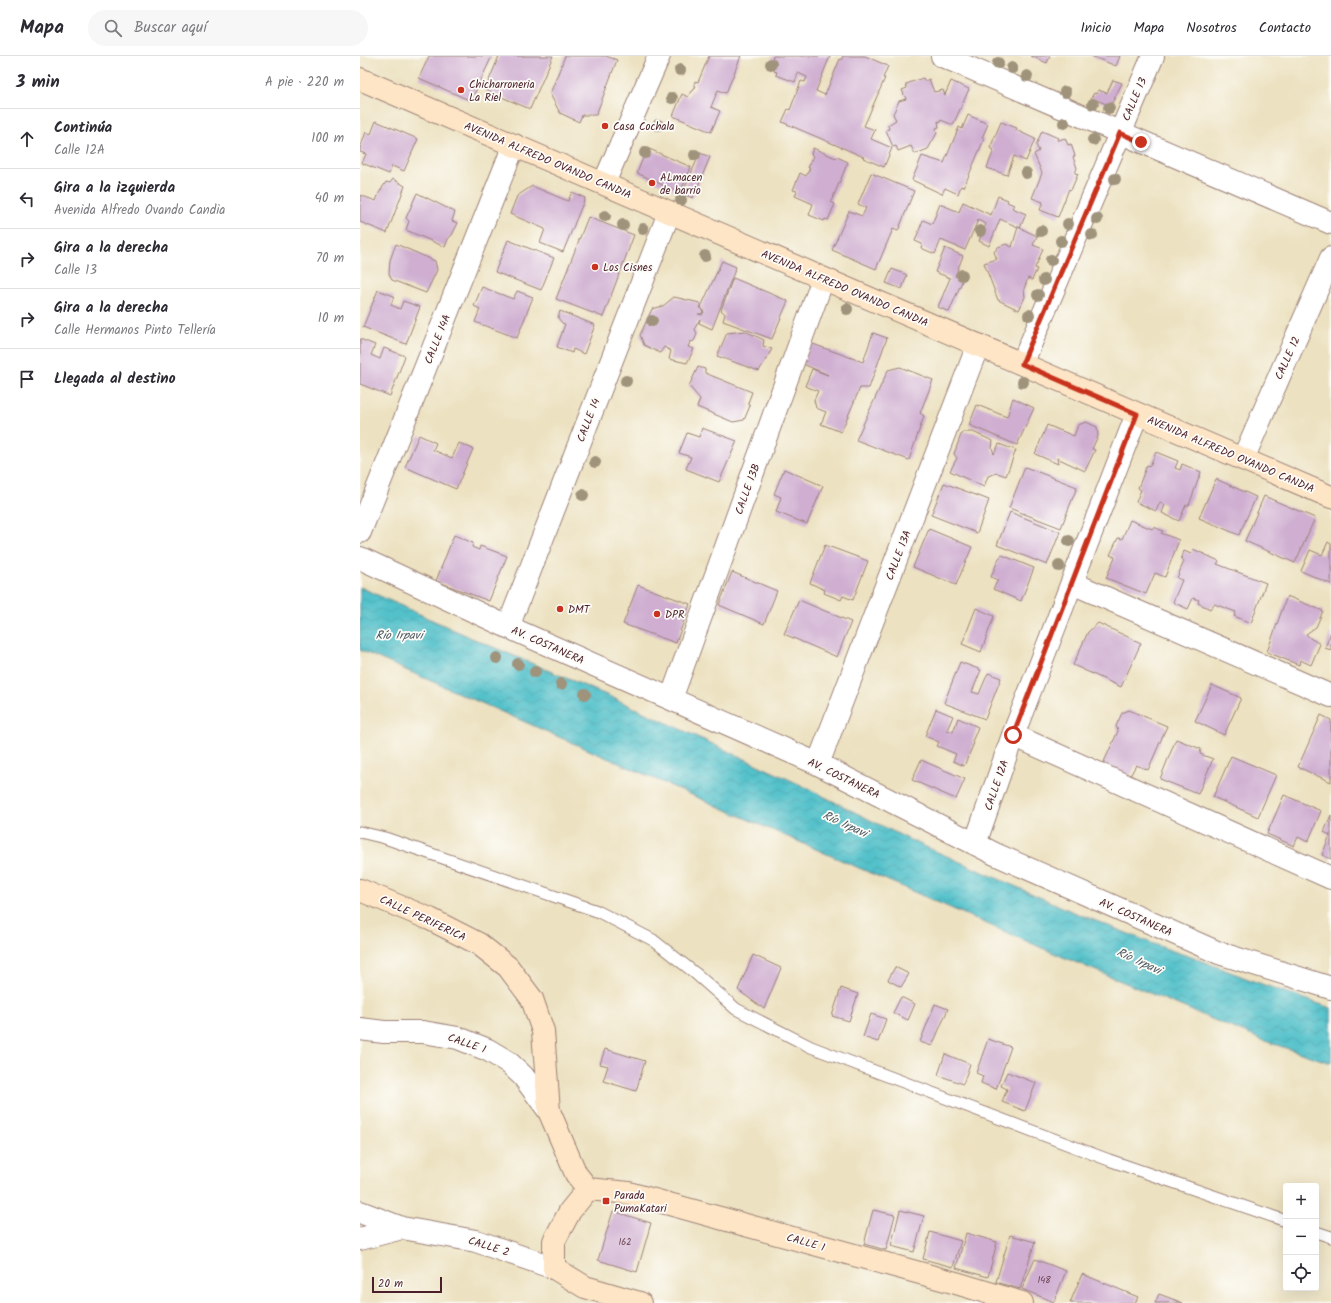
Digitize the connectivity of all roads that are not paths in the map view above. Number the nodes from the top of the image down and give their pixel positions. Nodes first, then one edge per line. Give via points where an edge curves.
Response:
1 (659, 56) edge
2 (942, 56) edge
3 (1153, 56) edge
4 (360, 79) edge
5 (1120, 133) junction
6 (514, 145) junction
7 (604, 184) junction
8 (669, 213) junction
9 (1331, 223) edge
10 (1331, 258) edge
11 (823, 279) junction
12 (978, 345) junction
13 (1022, 364) junction
14 (1137, 414) junction
15 (1244, 459) junction
16 (1331, 497) edge
17 (360, 532) edge
18 (360, 558) edge
19 (1072, 582) junction
20 (508, 627) junction
21 (1331, 696) edge
22 (671, 699) junction
23 (1013, 735) junction
24 (818, 764) junction
25 (360, 832) edge
26 (975, 844) junction
27 (1331, 878) edge
28 (360, 890) edge
29 (1331, 988) edge
30 (360, 1029) edge
31 (549, 1111) junction
32 (588, 1189) junction
33 (360, 1212) edge
34 (1283, 1220) edge
35 (402, 1228) junction
36 (1319, 1233) edge
37 (1331, 1237) edge
38 (360, 1239) edge
39 (554, 1268) junction
40 (618, 1299) edge
41 (640, 1303) edge
42 (1022, 1303) edge

1 - 7 street
2 - 5 street
3 - 5 street, CALLE 13
4 - 6 main road, AVENIDA ALFREDO OVANDO CANDIA
5 - 9 street
5 - 13 street, CALLE 13
6 - 7 main road, AVENIDA ALFREDO OVANDO CANDIA
6 - 17 street, CALLE 14A
7 - 8 main road, AVENIDA ALFREDO OVANDO CANDIA
8 - 11 main road, AVENIDA ALFREDO OVANDO CANDIA
8 - 20 street, CALLE 14
10 - 15 street, CALLE 12
11 - 12 main road, AVENIDA ALFREDO OVANDO CANDIA
11 - 22 street, CALLE 13B
12 - 13 main road, AVENIDA ALFREDO OVANDO CANDIA
12 - 24 street, CALLE 13A
13 - 14 main road, AVENIDA ALFREDO OVANDO CANDIA
14 - 15 main road, AVENIDA ALFREDO OVANDO CANDIA
14 - 19 street, CALLE 12A
15 - 16 main road, AVENIDA ALFREDO OVANDO CANDIA
18 - 20 street, AV. COSTANERA
19 - 21 street
19 - 23 street, CALLE 12A
20 - 22 street, AV. COSTANERA
22 - 24 street, AV. COSTANERA
23 - 26 street, CALLE 12A
23 - 27 street
24 - 26 street, AV. COSTANERA
25 - 34 lane via 385,838 597,911 652,940 736,1009 811,1047 1109,1160
26 - 29 street, AV. COSTANERA via 1219,953
28 - 31 main road, CALLE PERIFERICA via 430,919 479,944 508,968 532,998 543,1031
30 - 31 street, CALLE 1 via 423,1032 458,1038 488,1050 508,1062 523,1076
31 - 32 main road, CALLE PERIFERICA via 576,1174
32 - 39 main road via 570,1210 554,1241
32 - 42 main road, CALLE 1 via 629,1193
33 - 35 street, CALLE 2
35 - 38 street
35 - 39 street, CALLE 2 via 476,1241
36 - 37 lane
39 - 40 main road, CALLE 2 via 585,1287
40 - 41 main road, CALLE 2

